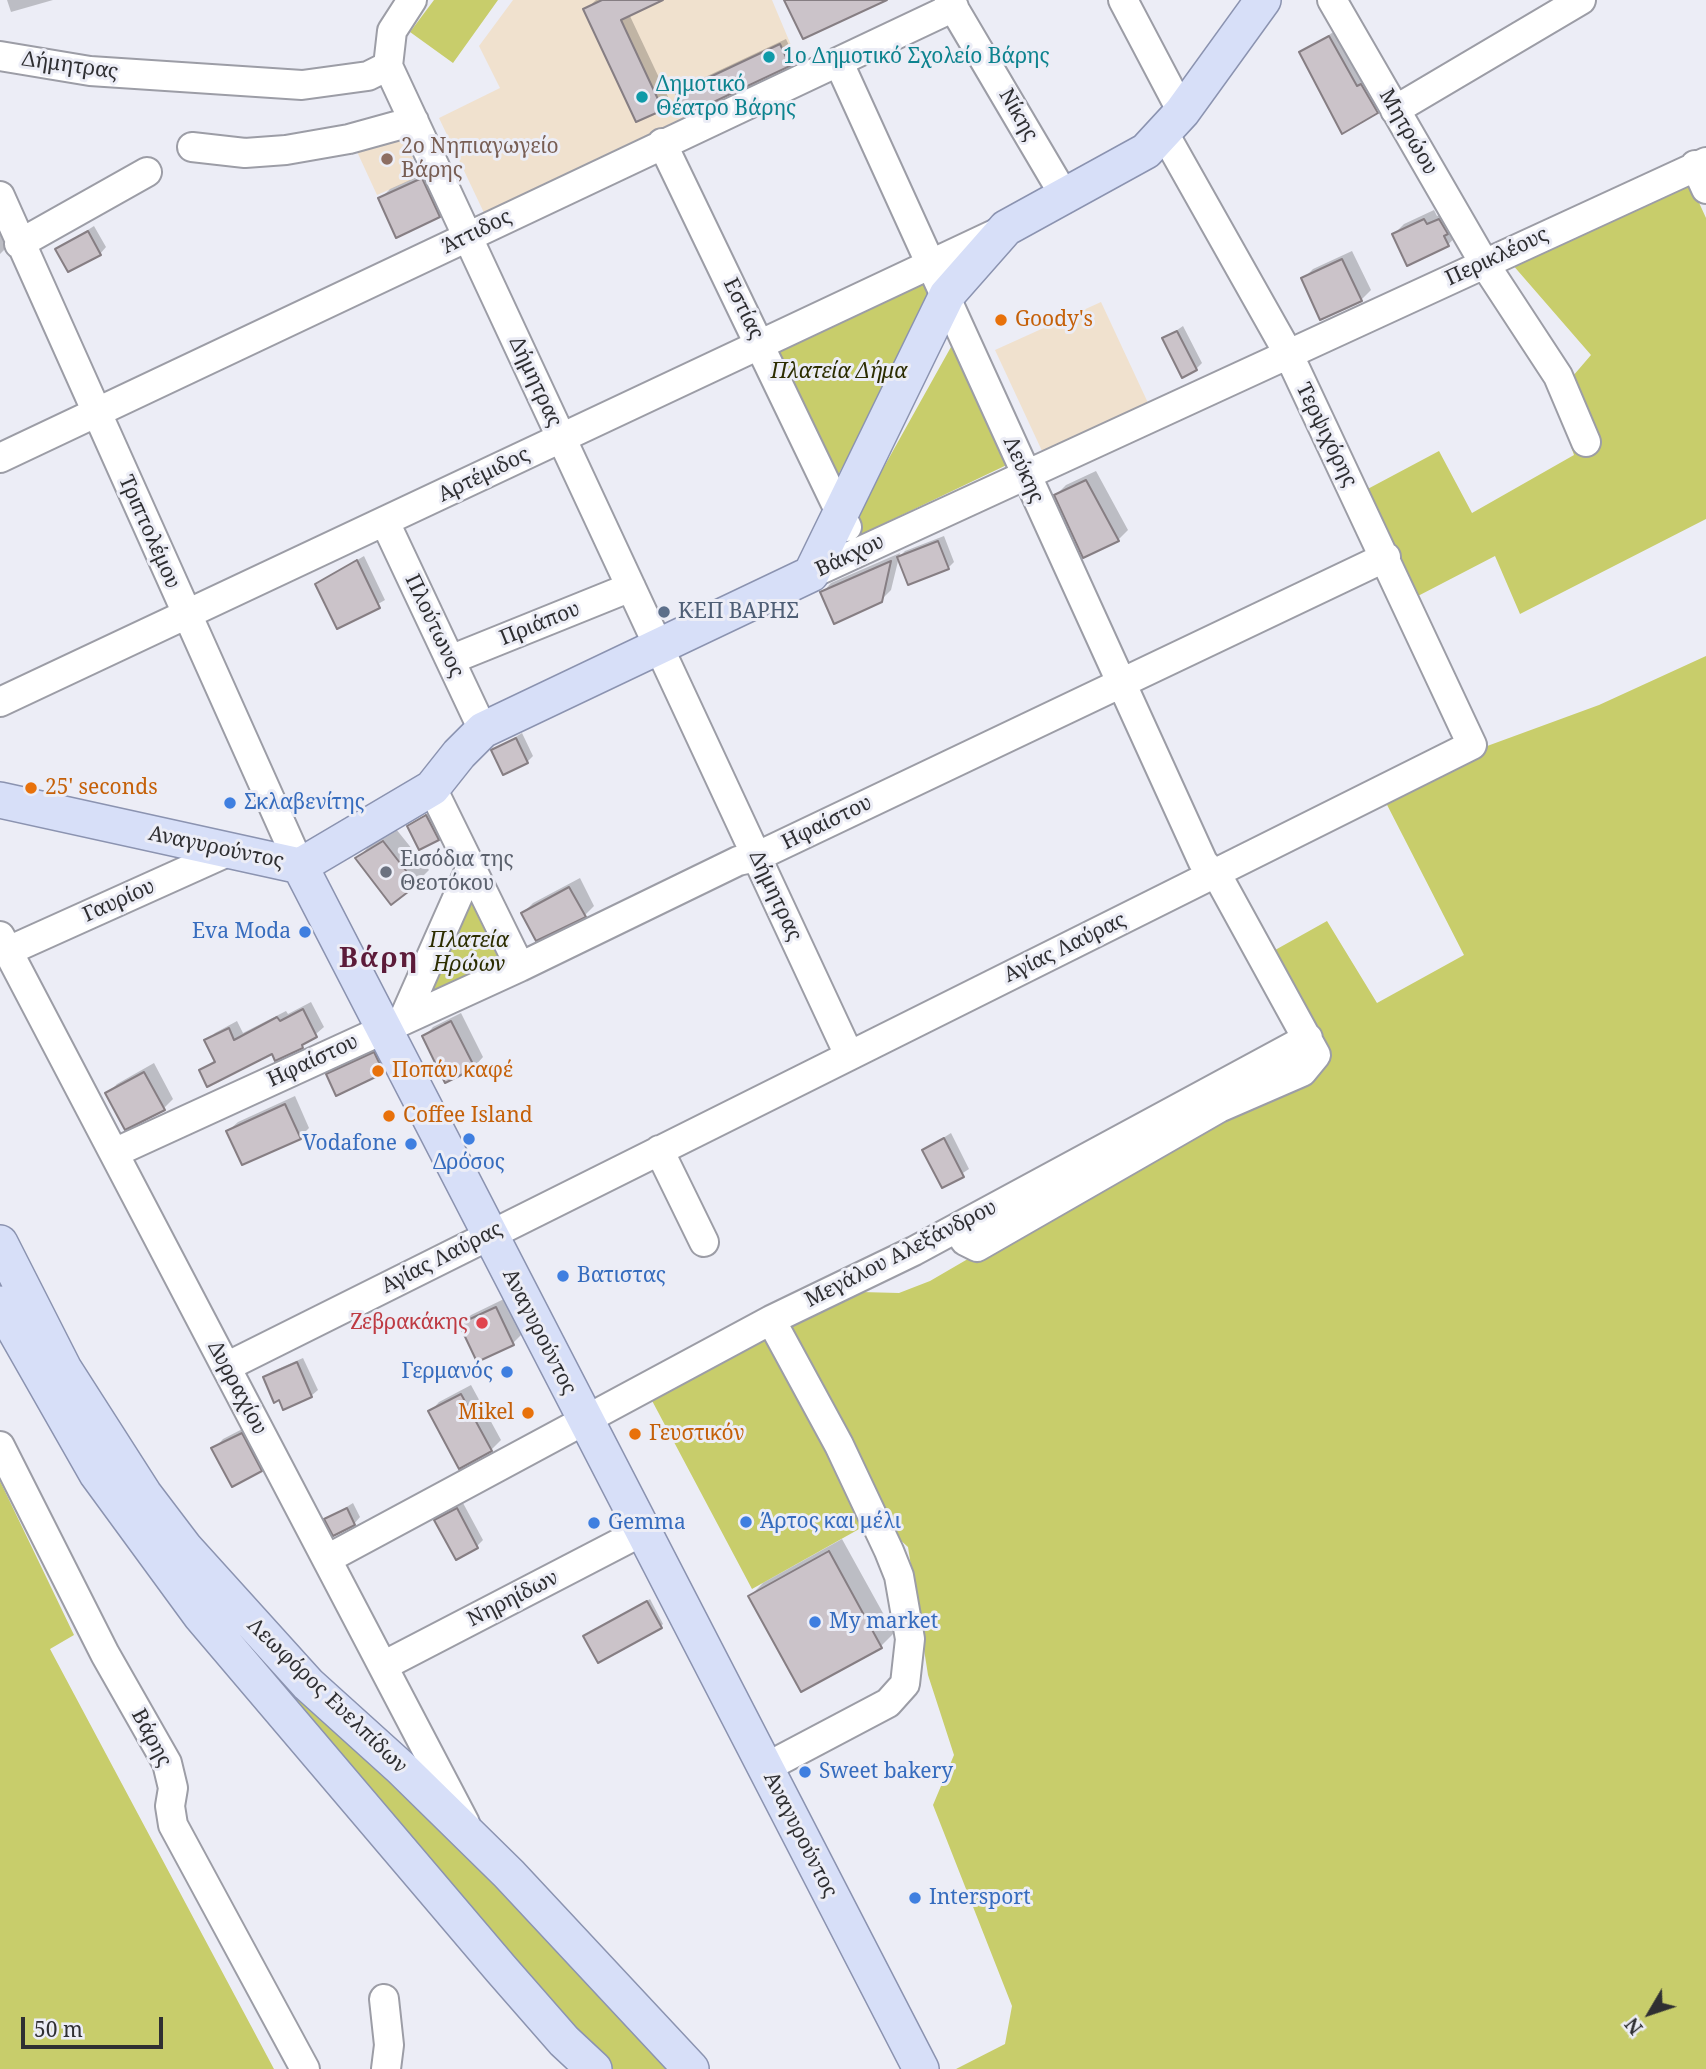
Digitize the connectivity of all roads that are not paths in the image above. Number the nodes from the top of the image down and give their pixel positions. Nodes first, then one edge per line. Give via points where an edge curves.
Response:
1 (412, 0) edge
2 (1123, 0) edge
3 (1263, 0) edge
4 (1332, 0) edge
5 (1581, 0) edge
6 (951, 3) edge
7 (0, 56) edge
8 (839, 63) junction
9 (388, 66) junction
10 (1395, 110) junction
11 (414, 121) junction
12 (1173, 123) junction
13 (662, 143) junction
14 (192, 147) dead end
15 (147, 172) dead end
16 (1702, 172) edge
17 (1064, 195) junction
18 (0, 197) edge
19 (468, 236) junction
20 (19, 244) junction
21 (1484, 263) junction
22 (939, 280) junction
23 (760, 344) junction
24 (1288, 353) junction
25 (96, 414) junction
26 (561, 438) junction
27 (1586, 442) dead end
28 (0, 458) edge
29 (1025, 475) junction
30 (841, 514) junction
31 (385, 522) junction
32 (860, 551) junction
33 (1386, 557) junction
34 (811, 574) junction
35 (631, 587) junction
36 (186, 613) junction
37 (658, 646) junction
38 (450, 660) junction
39 (1121, 682) junction
40 (0, 702) edge
41 (483, 730) junction
42 (1472, 745) joint
43 (432, 788) junction
44 (0, 800) edge
45 (230, 851) junction
46 (756, 857) junction
47 (300, 866) junction
48 (470, 869) junction
49 (1213, 874) junction
50 (4, 944) edge
51 (520, 967) junction
52 (393, 1025) junction
53 (849, 1055) junction
54 (659, 1150) junction
55 (114, 1153) junction
56 (489, 1234) junction
57 (704, 1242) dead end
58 (0, 1243) edge
59 (0, 1304) edge
60 (771, 1320) junction
61 (226, 1367) junction
62 (585, 1420) junction
63 (0, 1446) edge
64 (643, 1531) junction
65 (327, 1559) junction
66 (383, 1666) junction
67 (765, 1768) junction
68 (474, 1840) junction
69 (384, 1999) dead end
70 (305, 2069) edge
71 (386, 2069) edge
72 (594, 2069) edge
73 (691, 2069) edge
74 (921, 2069) edge

1 - 9 street via 392,31
2 - 12 street, Τερψιχόρης
3 - 12 main road
4 - 10 street, Μητρώου
5 - 10 street
6 - 8 street, Άττιδος
6 - 17 street, Νίκης
7 - 9 street, Δήμητρας via 90,71 302,85 357,79
8 - 13 street, Άττιδος
8 - 22 street, Λεύκης
9 - 11 street, Δήμητρας
10 - 21 street, Μητρώου
11 - 14 street via 286,150 245,153
11 - 19 street, Δήμητρας
12 - 17 main road via 1146,151
12 - 24 street, Τερψιχόρης
13 - 19 street, Άττιδος
13 - 23 street, Εστίας
15 - 20 street
16 - 21 street, Περικλέους
17 - 22 main road via 1006,228
18 - 20 street, Τριπτολέμου
19 - 25 street, Άττιδος
19 - 26 street, Δήμητρας
20 - 25 street, Τριπτολέμου
21 - 24 street, Περικλέους
21 - 27 street, Μητρώου via 1558,376
22 - 23 street, Αρτέμιδος
22 - 29 street, Λεύκης
22 - 30 main road
23 - 26 street, Αρτέμιδος
23 - 30 street, Εστίας
24 - 29 street, Βάκχου
24 - 33 street, Τερψιχόρης
25 - 28 street, Άττιδος
25 - 36 street, Τριπτολέμου
26 - 31 street, Αρτέμιδος
26 - 35 street, Δήμητρας
29 - 32 street, Βάκχου
29 - 39 street, Λεύκης
30 - 32 street, Εστίας
30 - 34 main road
31 - 36 street, Αρτέμιδος
31 - 38 street, Πλούτωνος
32 - 34 street, Βάκχου
33 - 39 street, Ηφαίστου
33 - 42 street, Τερψιχόρης
34 - 37 main road, Βάκχου
35 - 37 street, Δήμητρας
35 - 38 street, Πριάπου
36 - 40 street, Αρτέμιδος
36 - 47 street, Τριπτολέμου
37 - 41 main road, Βάκχου
37 - 46 street, Δήμητρας
38 - 41 street, Πλούτωνος
39 - 46 street, Ηφαίστου
39 - 49 street, Λεύκης via 1203,862
41 - 43 main road, Βάκχου
42 - 49 street, Αγίας Λαύρας
43 - 47 main road
43 - 48 street
44 - 45 main road, Αναγυρούντος
45 - 47 main road, Αναγυρούντος
45 - 50 street, Γαυρίου
46 - 51 street, Ηφαίστου via 738,860
46 - 53 street, Δήμητρας
47 - 52 main road, Αναγυρούντος
48 - 51 street
48 - 52 street
49 - 53 street, Αγίας Λαύρας
49 - 60 street, Μεγάλου Αλεξάνδρου via 1222,882 1308,1038 957,1228
50 - 55 street, Δυρραχίου
51 - 52 street, Ηφαίστου
52 - 55 street, Ηφαίστου
52 - 56 main road, Αναγυρούντος
53 - 54 street, Αγίας Λαύρας
54 - 56 street, Αγίας Λαύρας
54 - 57 street
55 - 61 street, Δυρραχίου
56 - 61 street, Αγίας Λαύρας
56 - 62 main road, Αναγυρούντος
58 - 68 main road, Λεωφόρος Ευελπίδων via 64,1369 144,1494 185,1548 308,1684
59 - 72 main road, Λεωφόρος Ευελπίδων via 97,1474 194,1606 510,1979
60 - 62 street, Μεγάλου Αλεξάνδρου
60 - 67 street via 839,1445 889,1551 899,1576 910,1639 905,1684 888,1703
61 - 65 street, Δυρραχίου
62 - 64 main road, Αναγυρούντος
62 - 65 street, Μεγάλου Αλεξάνδρου
63 - 70 street, Βάρης via 105,1654 167,1763 173,1788 173,1825
64 - 66 street, Νηρηίδων
64 - 67 main road, Αναγυρούντος
65 - 66 street, Δυρραχίου
66 - 68 street, Δυρραχίου
67 - 74 main road, Αναγυρούντος
68 - 73 main road, Λεωφόρος Ευελπίδων
69 - 71 street via 389,2045

